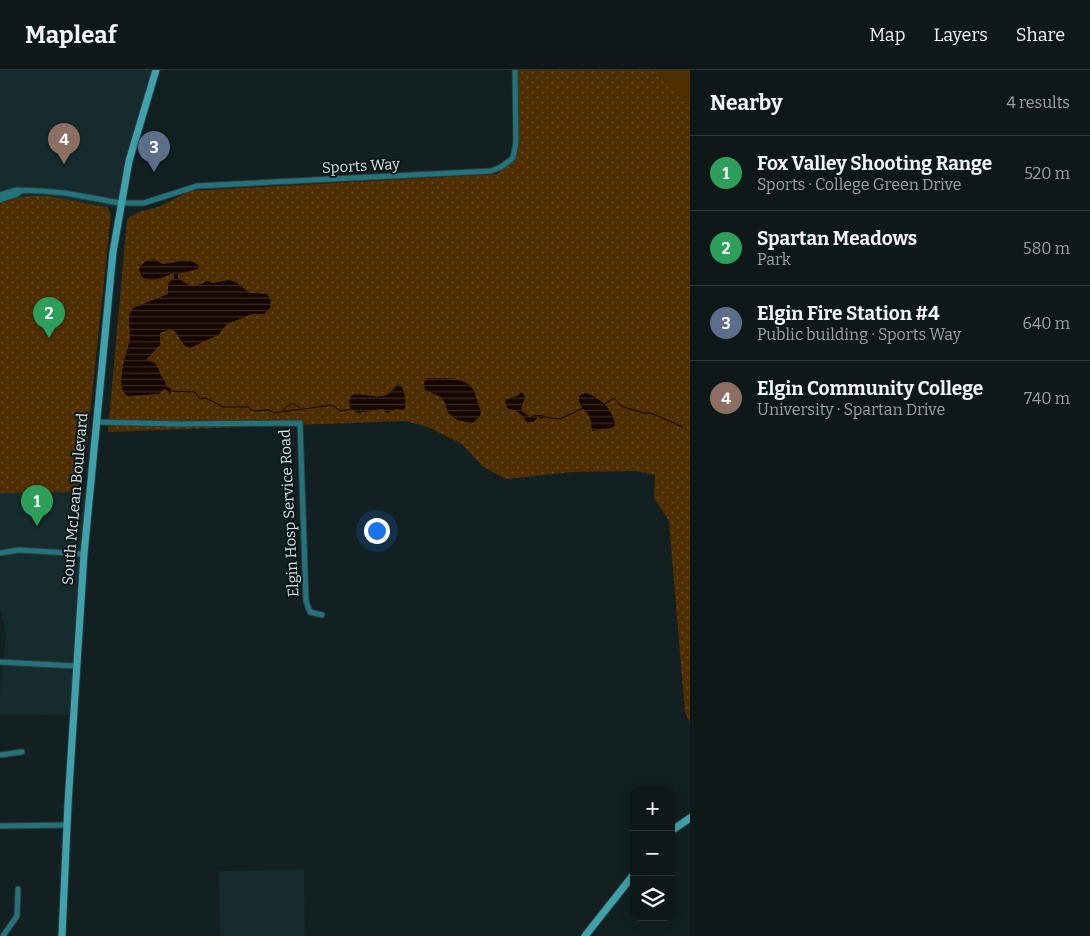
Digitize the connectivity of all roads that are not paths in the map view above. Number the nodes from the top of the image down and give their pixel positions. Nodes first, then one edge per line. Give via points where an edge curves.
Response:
1 (156, 70) edge
2 (515, 70) edge
3 (21, 191) junction
4 (0, 195) edge
5 (0, 200) edge
6 (120, 203) junction
7 (96, 422) junction
8 (0, 553) edge
9 (84, 554) junction
10 (322, 615) dead end
11 (0, 662) edge
12 (76, 666) junction
13 (22, 752) dead end
14 (0, 755) edge
15 (690, 818) edge
16 (67, 825) junction
17 (0, 826) edge
18 (675, 828) edge
19 (632, 876) edge
20 (18, 889) dead end
21 (4, 936) edge
22 (62, 936) edge
23 (585, 936) edge

1 - 6 main road, South McLean Boulevard
2 - 6 street, Sports Way via 516,142 513,158 491,171 197,186 144,203
3 - 4 street
3 - 5 street
3 - 6 street via 65,193
6 - 7 main road, South McLean Boulevard
7 - 9 main road, South McLean Boulevard
7 - 10 street, Elgin Hosp Service Road via 300,423 306,601 310,612
8 - 9 street via 20,550
9 - 12 main road, South McLean Boulevard
11 - 12 street
12 - 16 main road, South McLean Boulevard
13 - 14 street
15 - 18 main road
16 - 17 street
16 - 22 main road, South McLean Boulevard
19 - 23 main road
20 - 21 street via 17,916

